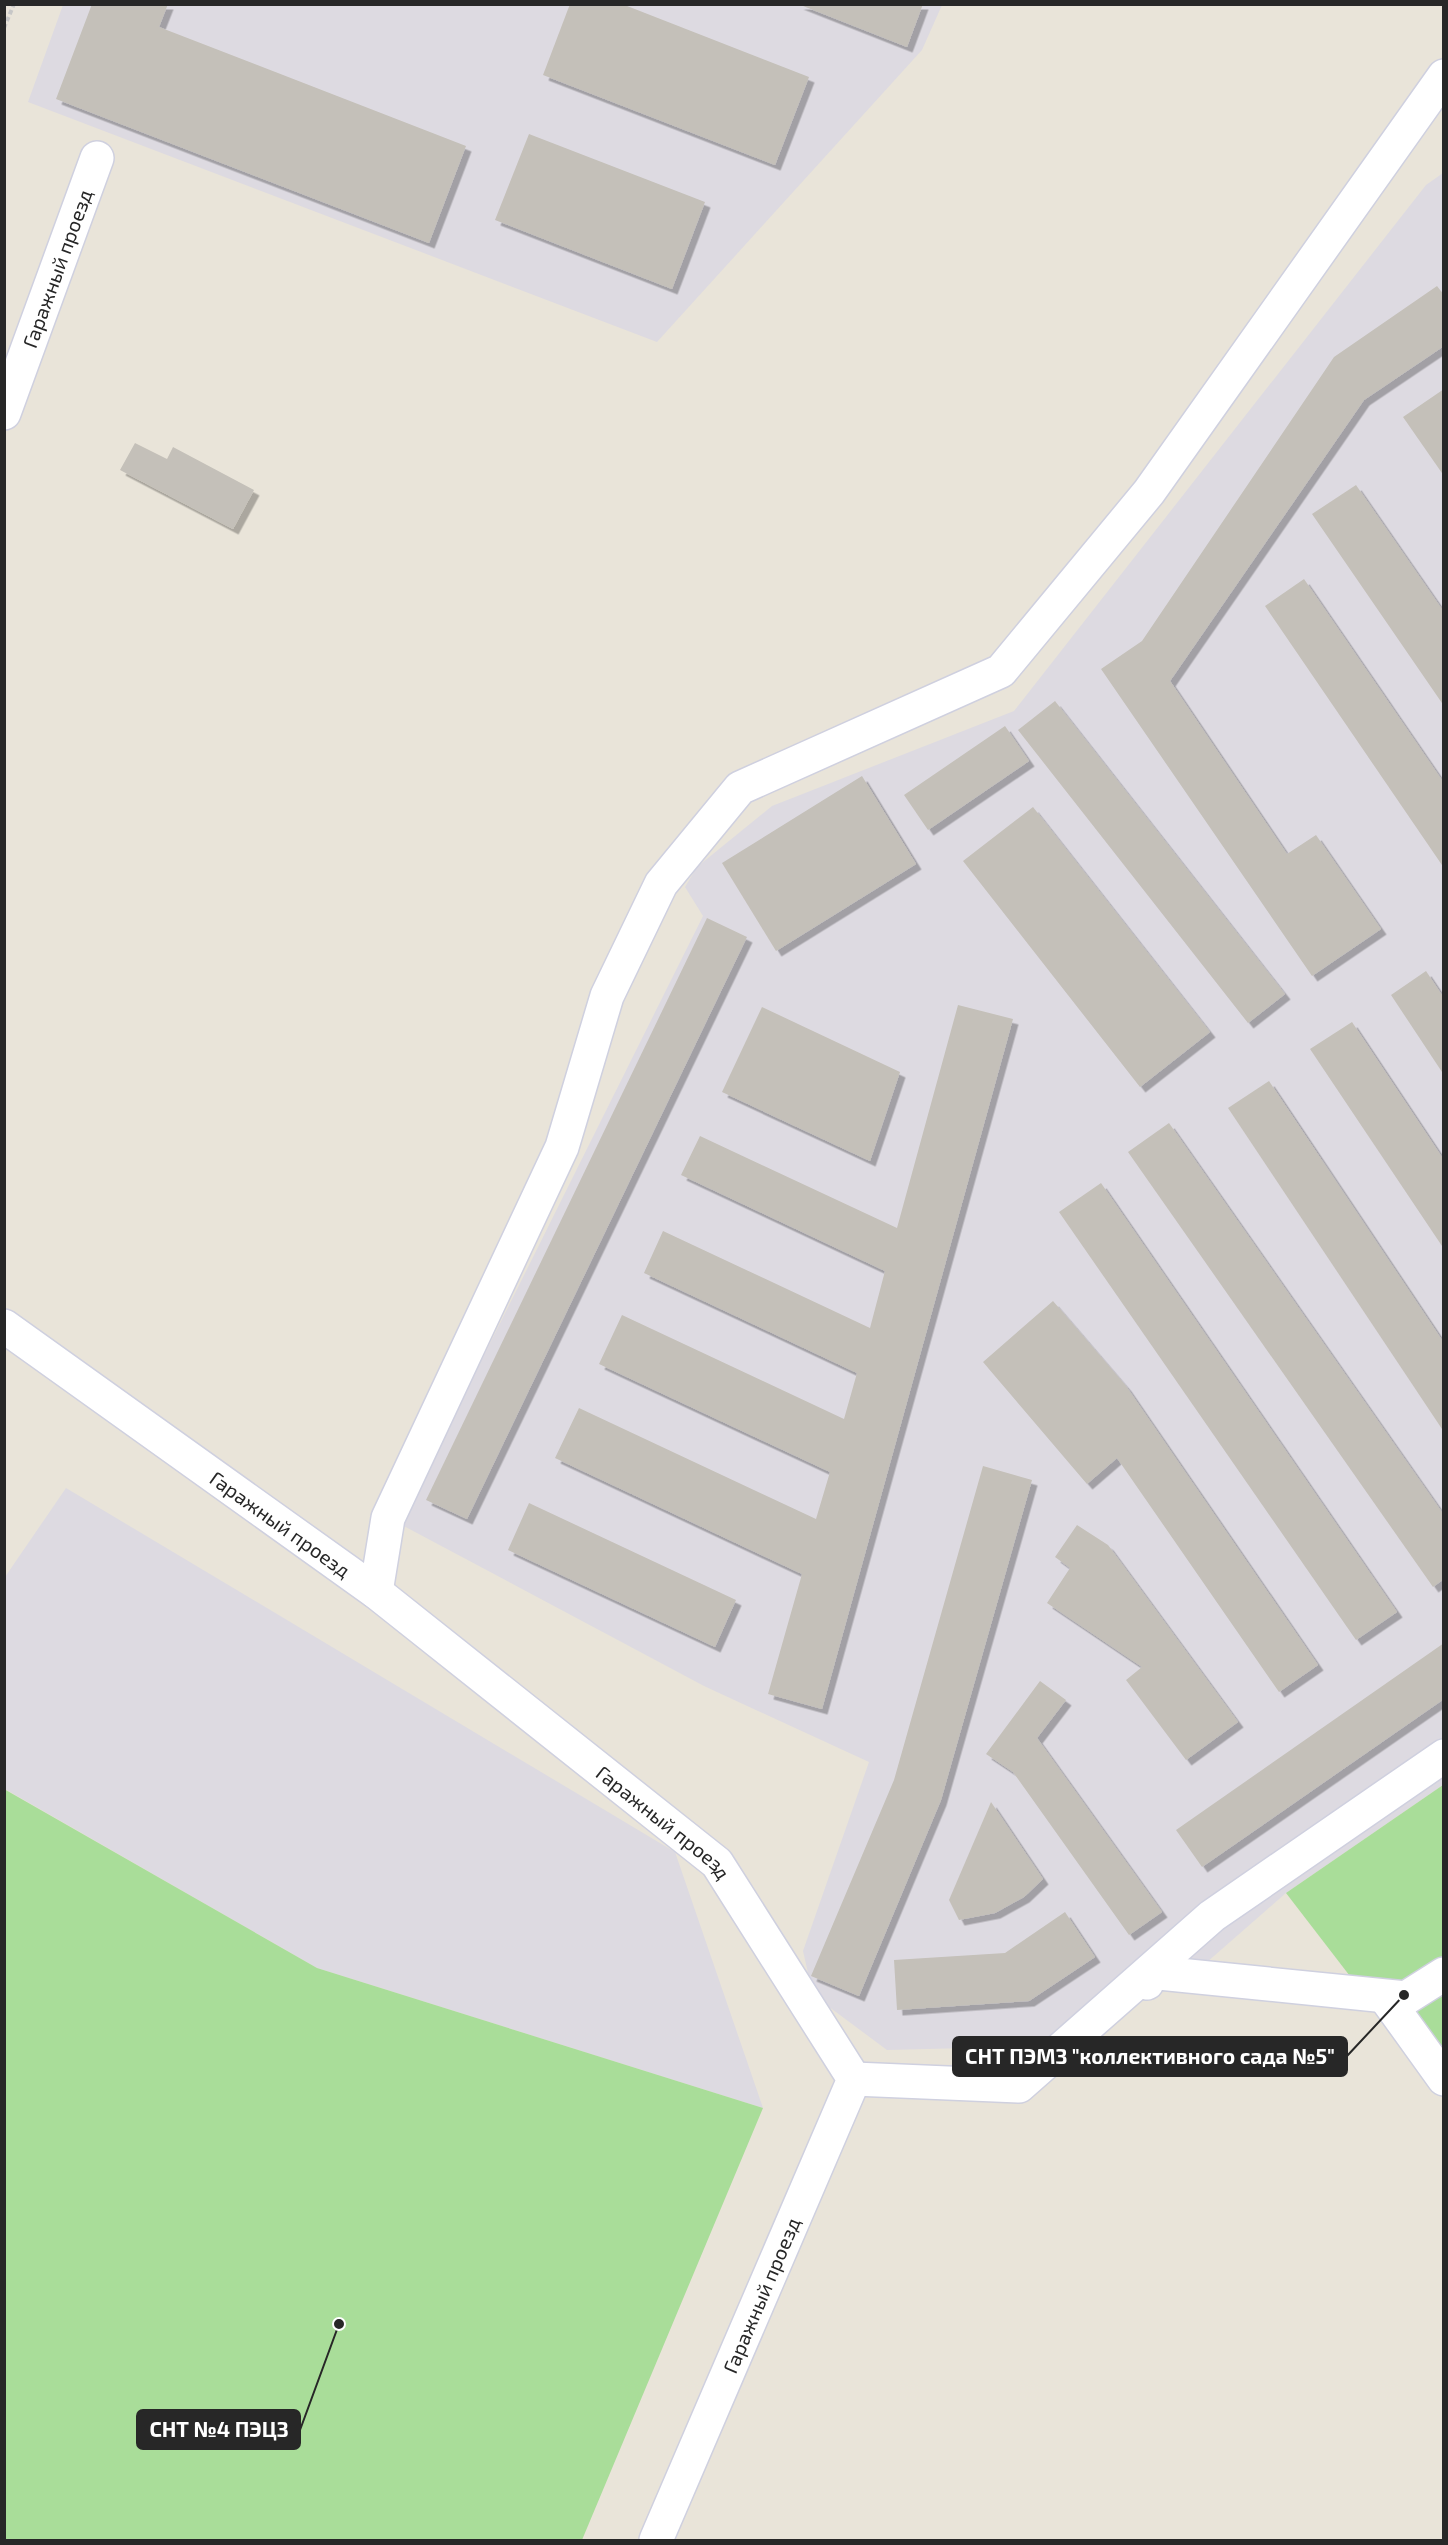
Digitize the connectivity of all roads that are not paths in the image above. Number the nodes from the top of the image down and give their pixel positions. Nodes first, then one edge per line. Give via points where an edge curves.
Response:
1 (1443, 76) edge
2 (97, 158) dead end
3 (4, 413) edge
4 (4, 1326) edge
5 (376, 1592) junction
6 (1443, 1756) edge
7 (1443, 1974) edge
8 (1146, 1984) junction
9 (1385, 1997) junction
10 (854, 2079) junction
11 (1443, 2079) edge
12 (656, 2541) edge

1 - 5 street via 1149,492 1001,672 740,788 661,884 607,996 562,1147 388,1518
2 - 3 street, Гаражный проезд
4 - 5 street, Гаражный проезд
5 - 10 street, Гаражный проезд via 717,1863
6 - 8 street via 1212,1916
7 - 9 street via 1406,1998
8 - 9 street
8 - 10 street via 1019,2086
9 - 11 street
10 - 12 street, Гаражный проезд

